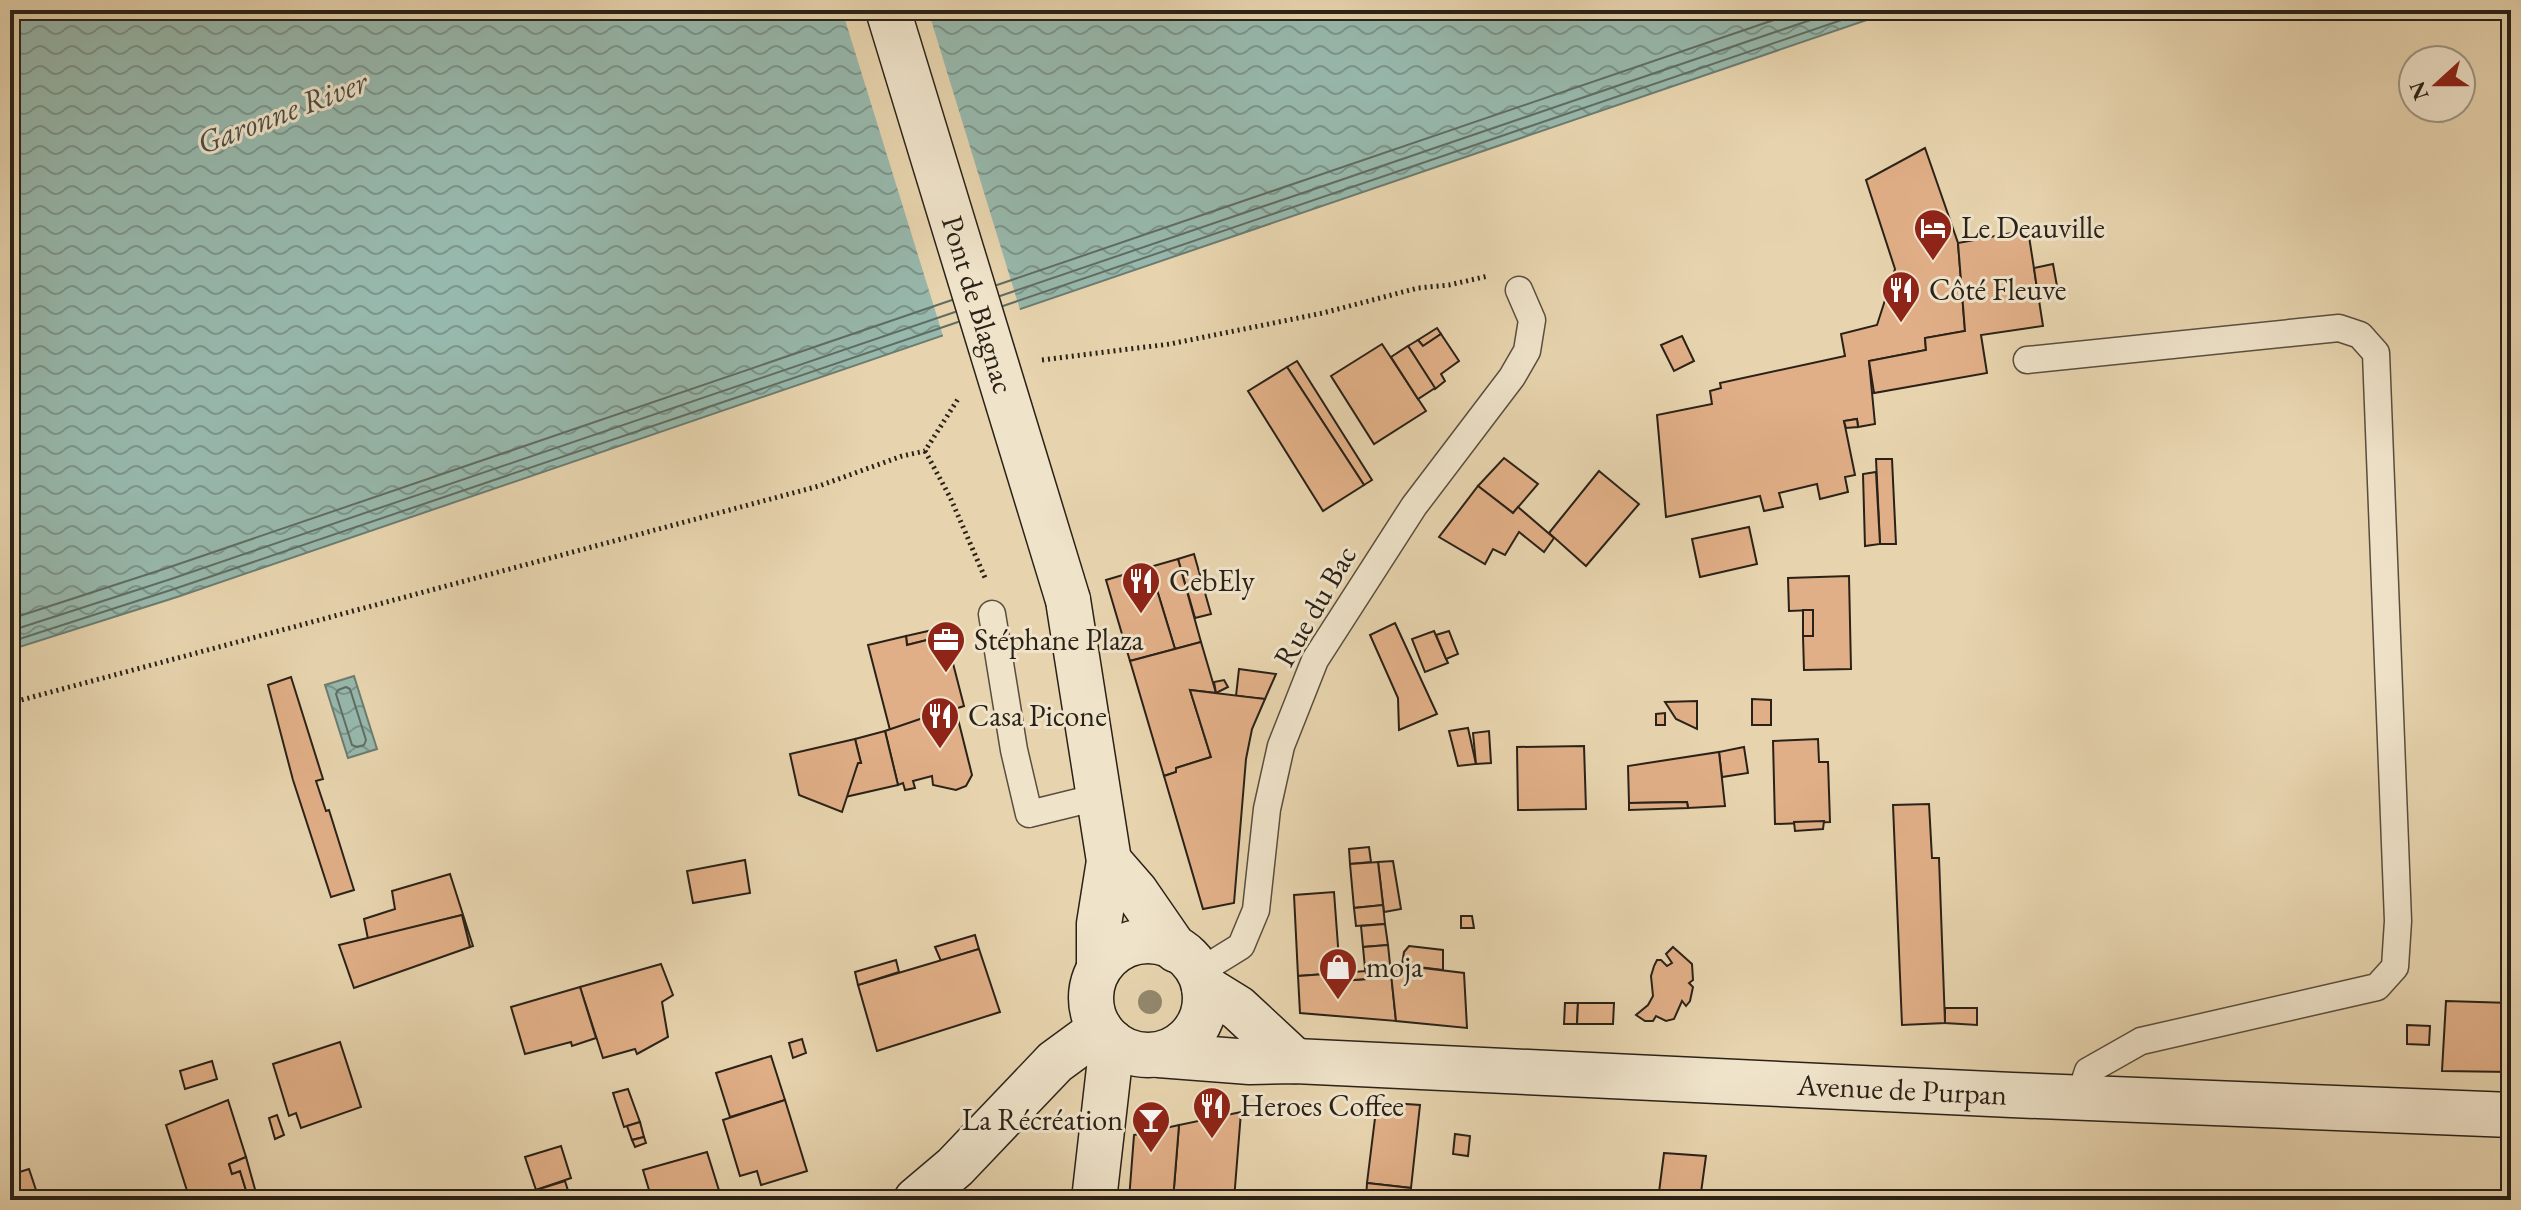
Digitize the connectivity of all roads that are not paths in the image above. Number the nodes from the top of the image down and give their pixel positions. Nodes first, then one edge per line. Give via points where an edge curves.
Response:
1 (888, 10) edge
2 (1519, 290) road end
3 (2027, 360) dead end
4 (992, 614) road end
5 (1098, 797) junction
6 (1109, 861) junction
7 (1099, 966) junction
8 (1193, 970) junction
9 (1106, 1035) junction
10 (1159, 1055) junction
11 (1295, 1061) junction
12 (2079, 1098) junction
13 (2511, 1115) edge
14 (916, 1200) edge
15 (1094, 1200) edge

1 - 5 main road, Pont de Blagnac, bridge via 1068,600
2 - 8 lane, Rue du Bac via 1532,320 1527,351 1414,506 1315,660 1281,746 1267,809 1256,910 1241,946
3 - 12 lane via 2339,328 2360,335 2376,353 2398,921 2395,967 2377,987 2141,1041 2088,1071
4 - 5 lane via 1029,814
5 - 6 main road, Pont de Blagnac
6 - 7 main road
6 - 8 main road
7 - 8 main road via 1109,954 1135,944 1163,944
7 - 9 main road via 1093,1013
8 - 10 main road via 1203,1017 1177,1048
8 - 11 main road
9 - 10 main road via 1126,1051
9 - 14 main road via 1055,1062 955,1167
9 - 15 main road
10 - 11 main road, Avenue de Purpan
11 - 12 main road, Avenue de Purpan
12 - 13 main road, Avenue de Purpan

